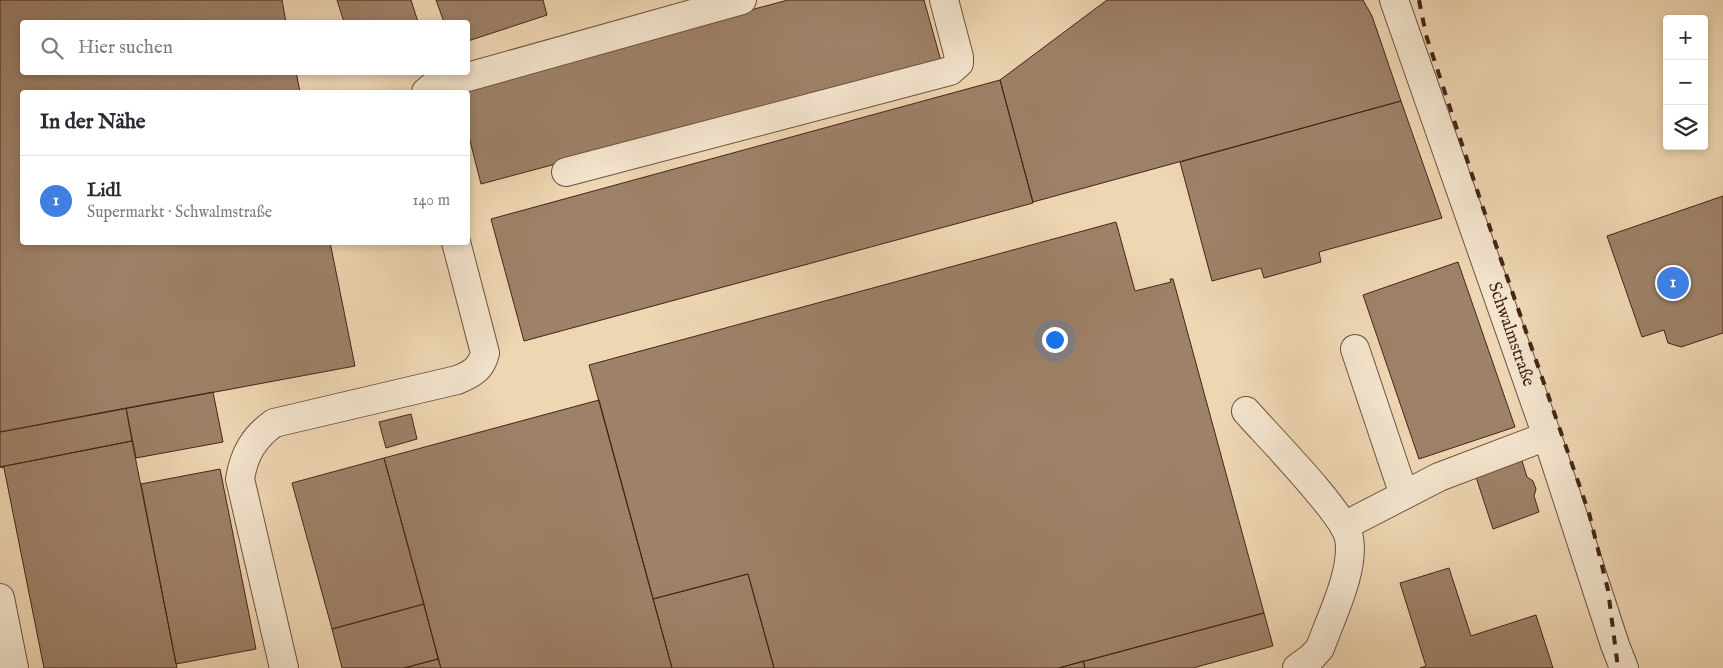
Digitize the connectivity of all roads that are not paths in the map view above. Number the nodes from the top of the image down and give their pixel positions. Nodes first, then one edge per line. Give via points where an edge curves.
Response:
1 (742, 0) edge
2 (944, 0) edge
3 (1394, 0) edge
4 (428, 90) edge
5 (566, 172) dead end
6 (457, 245) edge
7 (1355, 350) dead end
8 (1246, 411) dead end
9 (1547, 436) junction
10 (1404, 495) junction
11 (1344, 526) junction
12 (0, 598) edge
13 (14, 668) edge
14 (284, 668) edge
15 (1297, 668) edge
16 (1624, 668) edge

1 - 4 street
2 - 5 street via 960,57 959,64 950,71
3 - 9 street, Schwalmstraße
6 - 14 street via 485,353 483,362 473,374 274,423 260,433 243,463 240,479
7 - 10 street
8 - 11 street
9 - 10 street via 1439,477
9 - 16 street, Schwalmstraße
10 - 11 street
11 - 15 street via 1349,538 1347,571 1320,648
12 - 13 street

